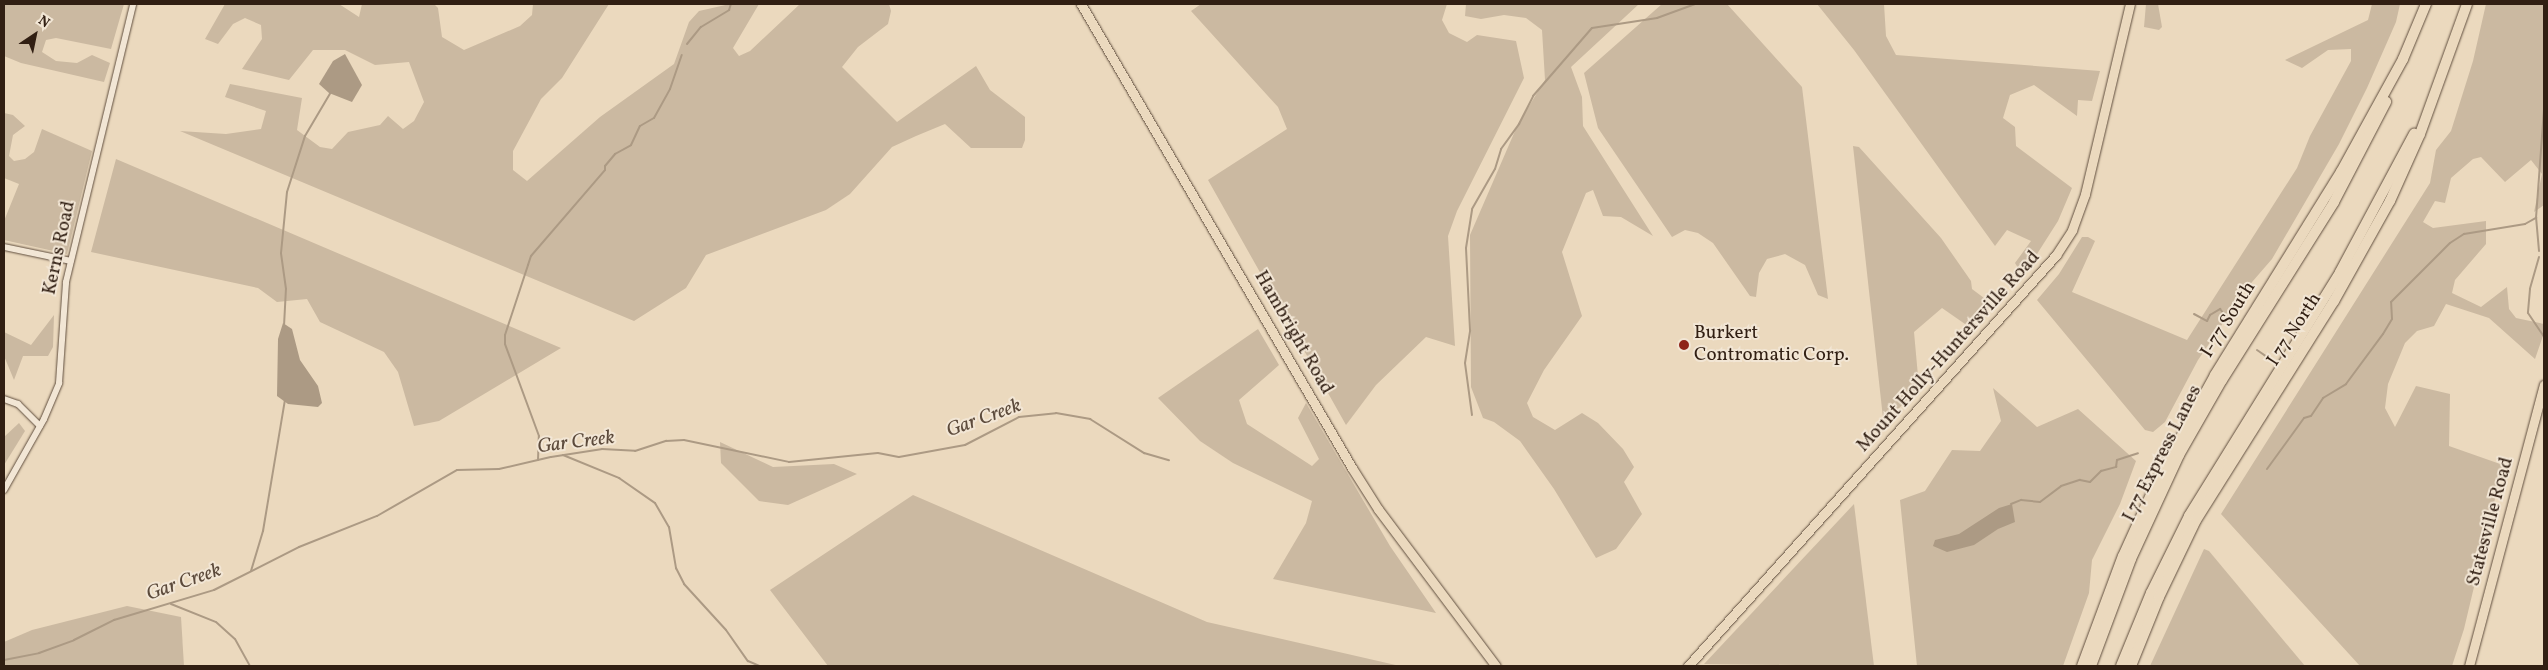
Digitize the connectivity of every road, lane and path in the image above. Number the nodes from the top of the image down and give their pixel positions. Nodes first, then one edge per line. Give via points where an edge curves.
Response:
1 (133, 4) edge
2 (1081, 4) edge
3 (2130, 4) edge
4 (2426, 4) edge
5 (2467, 4) edge
6 (2403, 58) junction
7 (2434, 95) junction
8 (4, 247) edge
9 (71, 261) junction
10 (2544, 385) edge
11 (4, 399) edge
12 (40, 426) junction
13 (4, 490) edge
14 (2110, 613) junction
15 (2140, 619) junction
16 (1496, 666) edge
17 (1688, 666) edge
18 (2082, 666) edge
19 (2091, 666) edge
20 (2096, 666) edge
21 (2116, 666) edge
22 (2121, 666) edge
23 (2131, 666) edge
24 (2469, 666) edge

1 - 9 street, Kerns Road
2 - 16 main road, Hambright Road via 1362,485
3 - 17 main road, Mount Holly-Huntersville Road via 2085,194 2072,230 2056,255 2033,286
4 - 6 highway, I-77 South
5 - 7 highway, I 77 North
6 - 14 highway, I 77 Express Lanes via 2375,125 2348,177 2179,455 2146,524
6 - 18 highway, I-77 South via 2331,189 2225,359 2173,451 2123,556
7 - 15 highway via 2340,272 2194,507
7 - 23 highway, I 77 North via 2412,154 2377,227 2206,503 2171,571
8 - 9 street
9 - 12 street, Kerns Road via 62,308 60,376
10 - 24 main road, Statesville Road
11 - 12 street via 18,404
12 - 13 street, Kerns Road
14 - 19 highway, I 77 Express Lanes
14 - 20 highway
15 - 21 highway
15 - 22 highway

